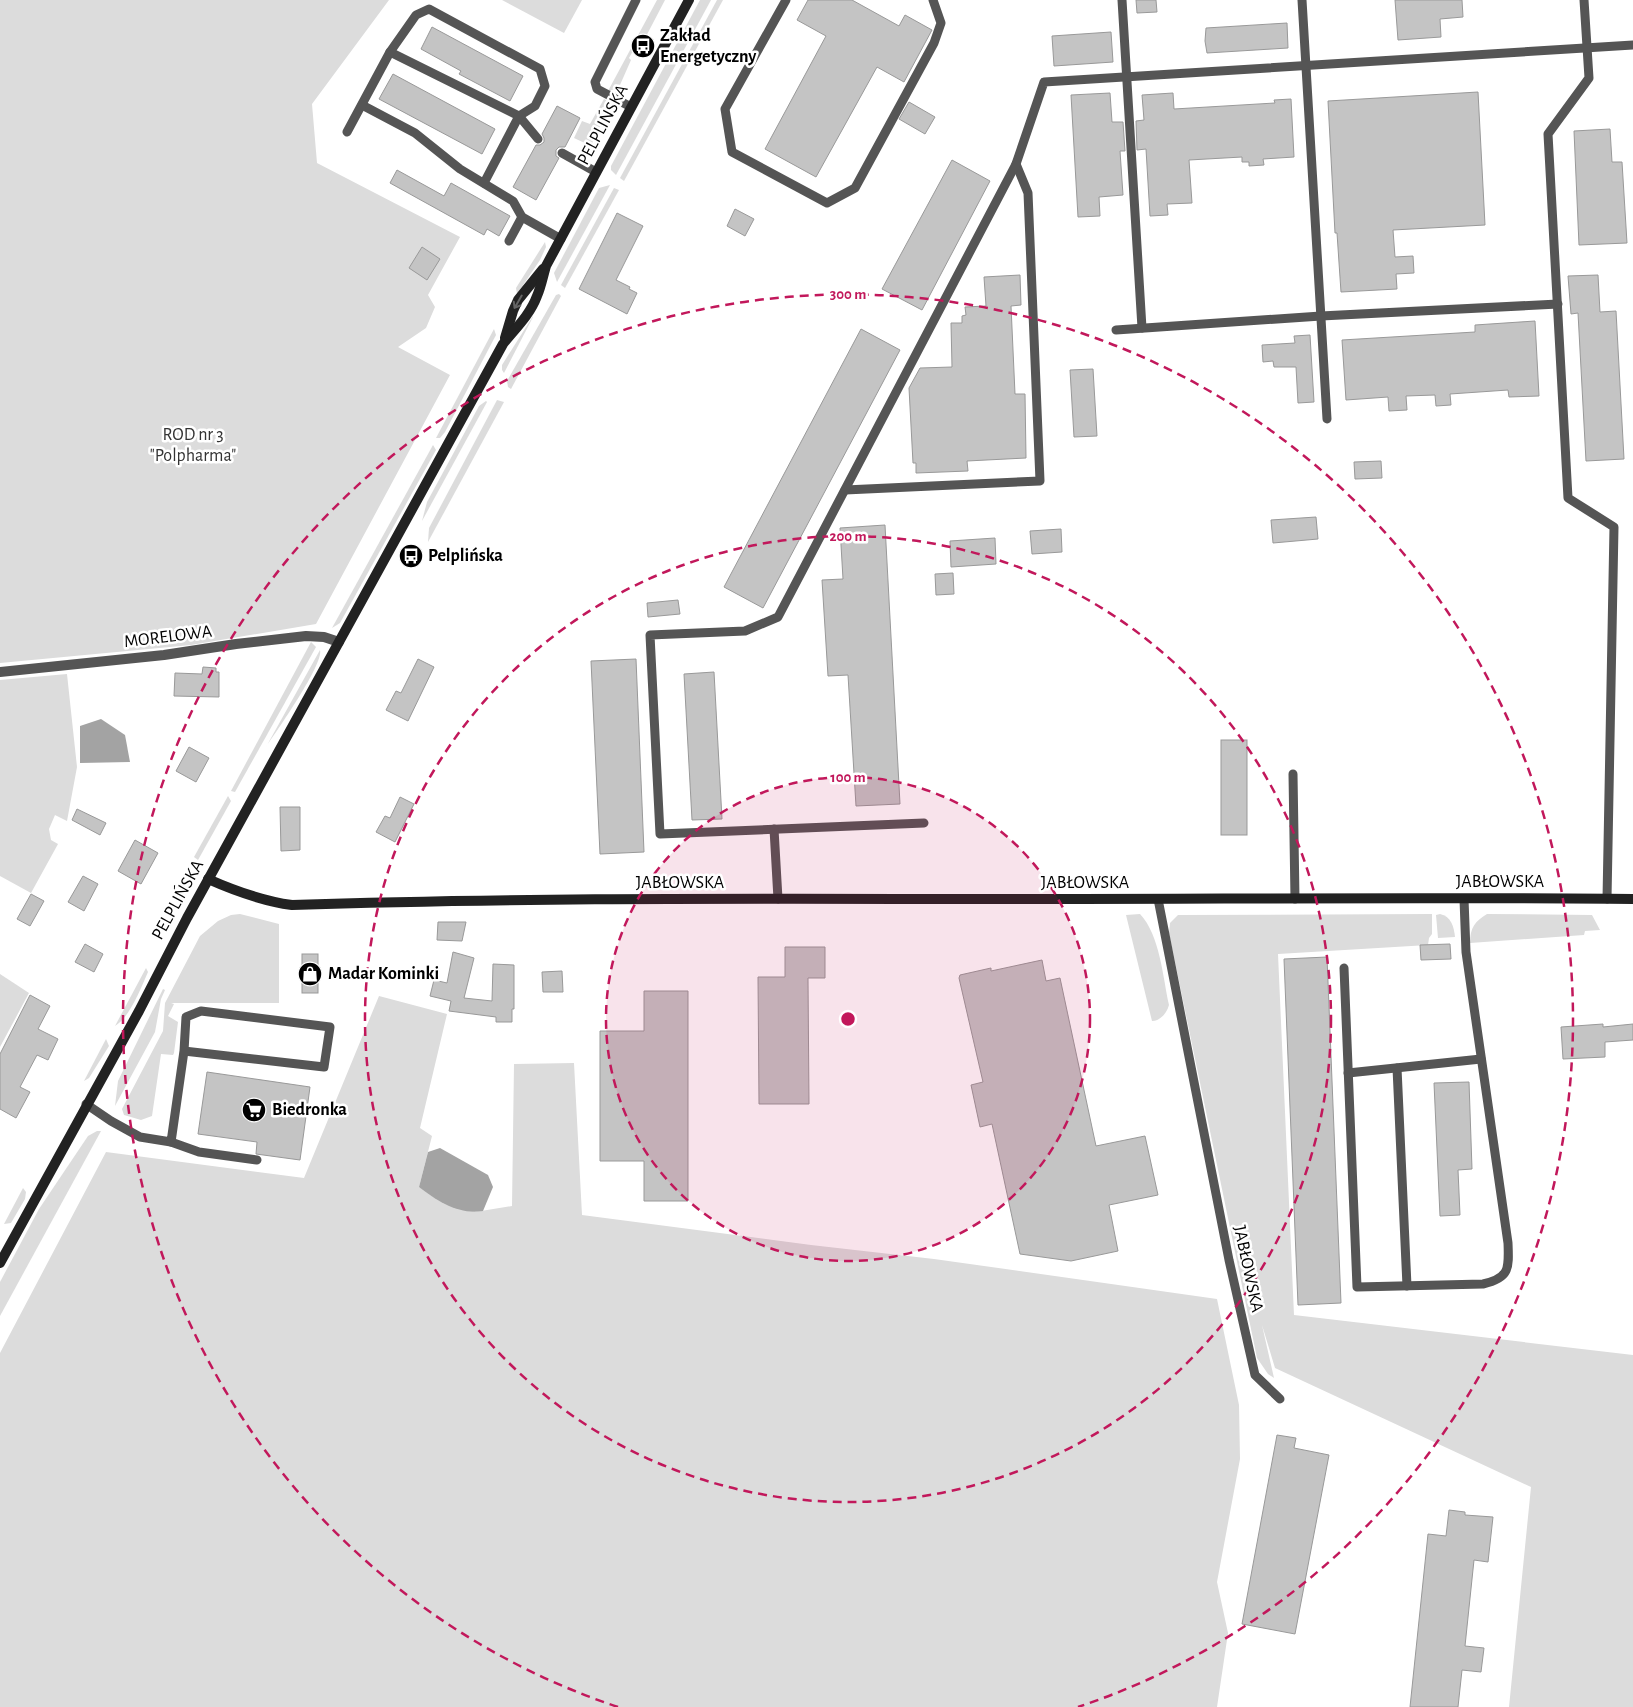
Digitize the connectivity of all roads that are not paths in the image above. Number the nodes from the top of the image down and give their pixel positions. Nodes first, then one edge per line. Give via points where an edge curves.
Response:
1 (636, 0) edge
2 (689, 0) edge
3 (786, 0) edge
4 (933, 0) edge
5 (1122, 0) edge
6 (1302, 0) edge
7 (1584, 0) edge
8 (1633, 45) edge
9 (1587, 48) junction
10 (390, 52) junction
11 (1306, 64) junction
12 (1127, 76) junction
13 (362, 105) junction
14 (631, 108) junction
15 (519, 116) junction
16 (347, 132) dead end
17 (538, 139) dead end
18 (562, 153) dead end
19 (1016, 164) junction
20 (596, 172) junction
21 (484, 184) junction
22 (522, 217) junction
23 (561, 239) junction
24 (509, 241) dead end
25 (1558, 304) junction
26 (1321, 316) junction
27 (1142, 328) junction
28 (1116, 330) dead end
29 (1327, 419) dead end
30 (845, 490) junction
31 (339, 642) junction
32 (0, 672) edge
33 (1294, 774) dead end
34 (924, 822) dead end
35 (774, 829) junction
36 (208, 879) junction
37 (778, 899) junction
38 (1158, 899) junction
39 (1295, 899) junction
40 (1464, 899) junction
41 (1607, 899) junction
42 (1633, 899) edge
43 (1344, 968) dead end
44 (184, 1051) junction
45 (1481, 1059) junction
46 (1397, 1068) junction
47 (1348, 1073) junction
48 (86, 1104) junction
49 (171, 1142) junction
50 (256, 1160) dead end
51 (0, 1263) edge
52 (1408, 1286) junction
53 (1280, 1399) dead end

1 - 14 lane via 595,82 597,89
2 - 14 main road, PELPLIŃSKA
3 - 4 lane via 725,109 732,152 827,203 855,188 934,43 941,23
5 - 12 lane
6 - 11 lane
7 - 9 lane
8 - 9 lane
9 - 11 lane
9 - 25 lane via 1589,78 1548,134
10 - 13 lane
10 - 15 lane
10 - 15 lane via 416,16 429,9 540,69 545,86 535,106
11 - 12 lane
11 - 26 lane
12 - 19 lane via 1044,82
12 - 27 lane
13 - 16 lane
13 - 21 lane via 415,133
14 - 20 main road, PELPLIŃSKA
15 - 17 lane
15 - 21 lane
18 - 20 lane
19 - 30 lane
19 - 30 lane via 1028,193 1040,481
20 - 23 main road, PELPLIŃSKA
21 - 22 lane via 513,201
22 - 23 lane
22 - 24 lane
23 - 31 main road, PELPLIŃSKA via 546,266 518,300 503,344
25 - 26 lane
25 - 41 lane via 1568,498 1614,527
26 - 27 lane
26 - 29 lane
27 - 28 lane
30 - 35 lane via 778,617 744,631 650,635 660,834
31 - 32 street, MORELOWA via 306,636
31 - 36 main road, PELPLIŃSKA
33 - 39 lane
34 - 35 lane
35 - 37 lane
36 - 37 main road, JABŁOWSKA via 248,896 292,905
36 - 48 main road, PELPLIŃSKA
37 - 38 main road, JABŁOWSKA
38 - 39 main road, JABŁOWSKA
38 - 53 lane, JABŁOWSKA via 1255,1376
39 - 40 main road, JABŁOWSKA
40 - 41 main road, JABŁOWSKA
40 - 45 lane via 1466,952
41 - 42 main road, JABŁOWSKA
43 - 47 lane
44 - 44 lane via 324,1067 330,1027 201,1011 186,1017
44 - 49 lane
45 - 46 lane
45 - 52 lane via 1509,1265 1505,1274 1483,1284
46 - 47 lane
46 - 52 lane
47 - 52 lane via 1357,1287
48 - 49 lane via 140,1137
48 - 51 main road, PELPLIŃSKA
49 - 50 lane via 198,1152

